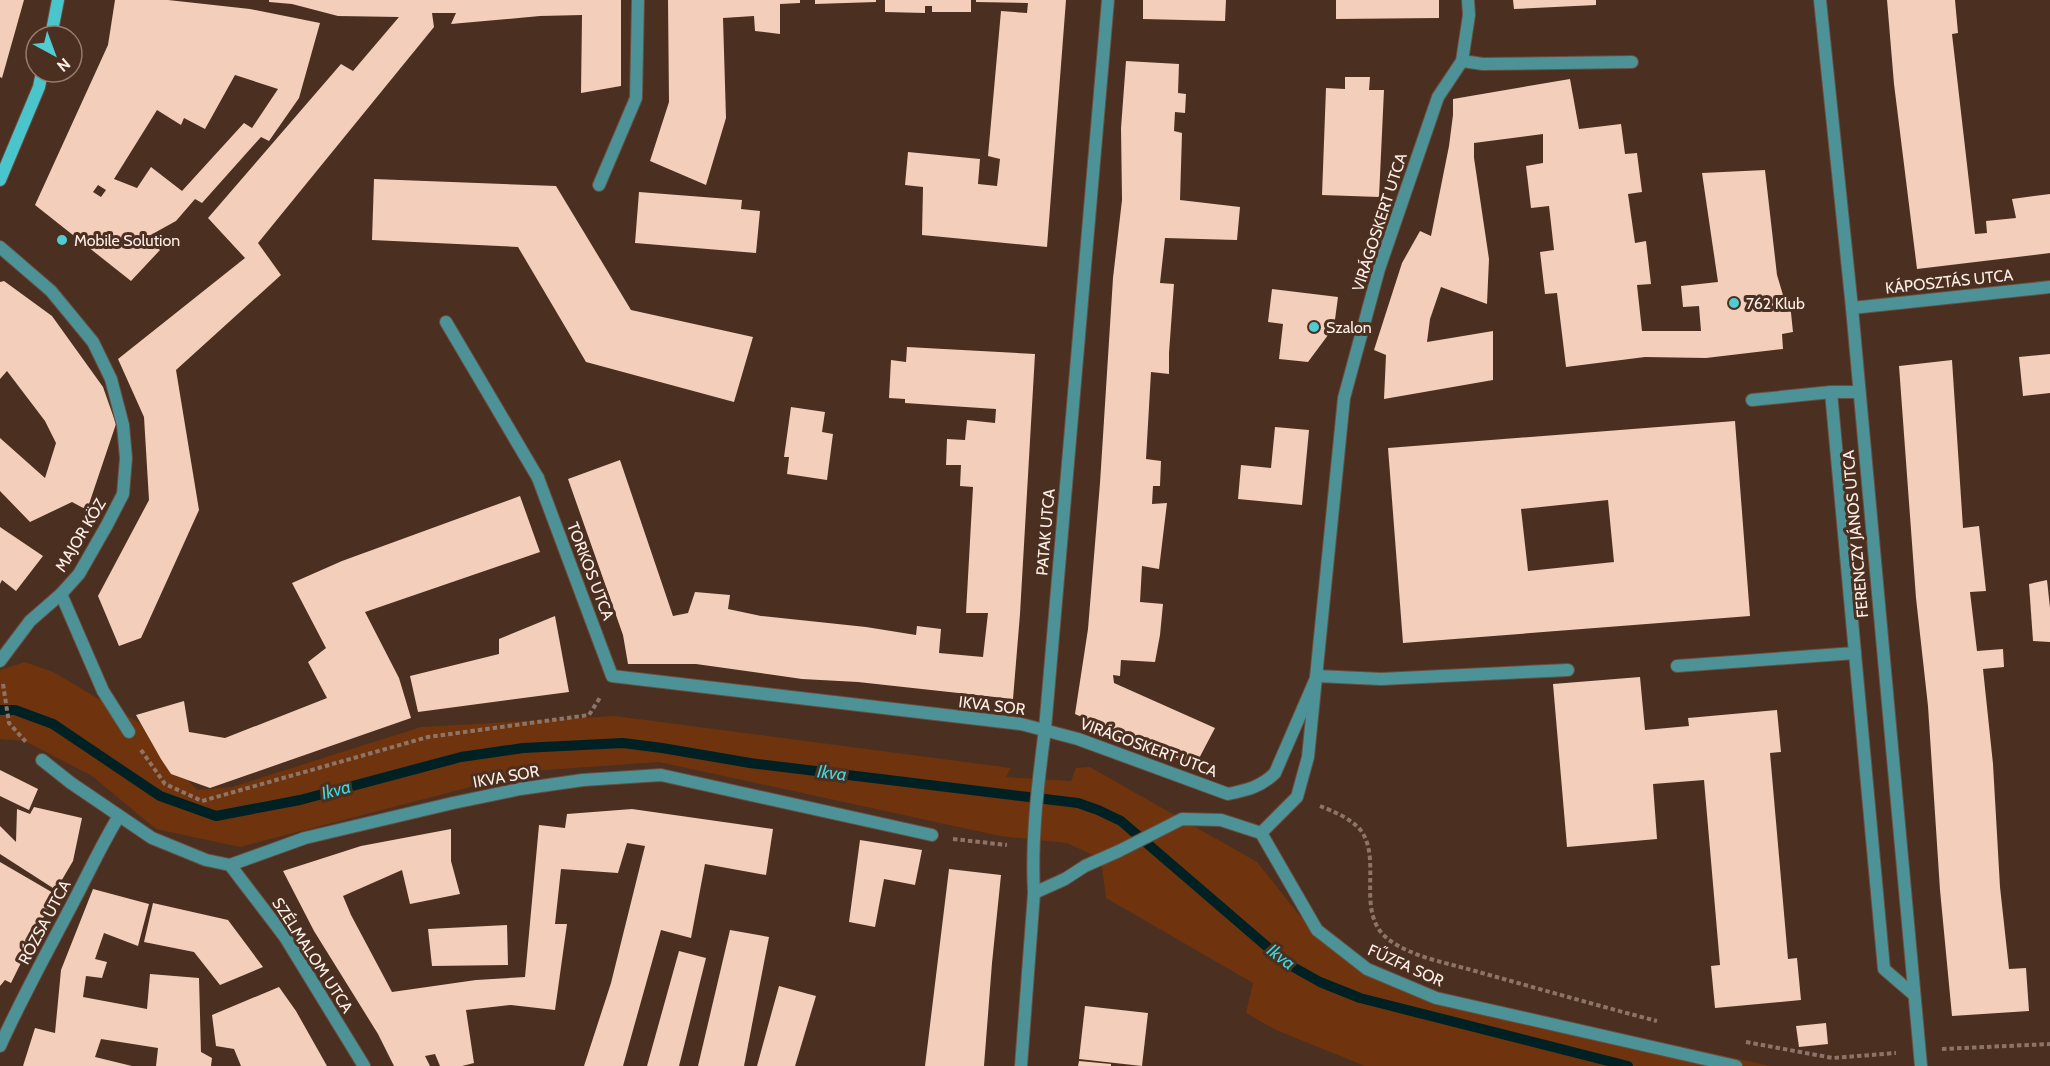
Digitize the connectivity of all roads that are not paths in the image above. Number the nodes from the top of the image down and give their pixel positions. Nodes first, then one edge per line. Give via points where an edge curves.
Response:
1 (58, 0) edge
2 (638, 0) edge
3 (1108, 0) edge
4 (1468, 0) edge
5 (1820, 0) edge
6 (53, 24) edge
7 (1462, 61) junction
8 (1632, 62) dead end
9 (40, 84) edge
10 (0, 180) edge
11 (599, 185) dead end
12 (0, 247) edge
13 (2050, 287) edge
14 (1852, 308) junction
15 (446, 322) dead end
16 (1831, 392) junction
17 (1859, 392) junction
18 (1752, 400) dead end
19 (61, 594) junction
20 (1855, 653) junction
21 (0, 661) edge
22 (1677, 666) dead end
23 (1568, 670) dead end
24 (612, 676) joint
25 (1317, 676) junction
26 (1045, 729) junction
27 (129, 732) road end
28 (42, 760) dead end
29 (119, 816) junction
30 (1261, 833) junction
31 (932, 835) road end
32 (230, 865) junction
33 (1034, 893) junction
34 (1913, 994) junction
35 (0, 1046) edge
36 (364, 1066) edge
37 (1021, 1066) edge
38 (1736, 1066) edge
39 (1921, 1066) edge

1 - 6 street
2 - 11 street via 636,98
3 - 26 street, PATAK UTCA
4 - 7 street, VIRÁGOSKERT UTCA
5 - 14 street, FERENCZY JÁNOS UTCA
7 - 8 street
7 - 25 street, VIRÁGOSKERT UTCA via 1438,97 1379,269 1344,398
9 - 10 street
12 - 19 street, MAJOR KÖZ via 51,291 93,342 111,380 123,424 123,494 79,574
13 - 14 street, KÁPOSZTÁS UTCA
14 - 17 street, FERENCZY JÁNOS UTCA
15 - 24 street, TORKOS UTCA via 538,478
16 - 17 street
16 - 18 street
16 - 20 street
17 - 34 street, FERENCZY JÁNOS UTCA
19 - 21 street, MAJOR KÖZ via 30,621
19 - 27 street, MAJOR KÖZ via 103,691
20 - 22 street
20 - 34 street via 1884,969
23 - 25 street via 1381,679
24 - 26 street, IKVA SOR
25 - 26 street, VIRÁGOSKERT UTCA via 1275,773 1252,789 1228,794
25 - 30 street, VIRÁGOSKERT UTCA via 1308,757 1297,797
26 - 33 street, PATAK UTCA via 1034,843
28 - 29 street
29 - 32 street via 152,838 206,860
29 - 35 street, RÓZSA UTCA
30 - 33 street via 1221,820 1182,819
30 - 38 street, FŰZFA SOR via 1317,930 1367,969 1436,998
31 - 32 street, IKVA SOR via 661,775 583,780 453,802 304,838
32 - 36 street, SZÉLMALOM UTCA via 285,937
33 - 37 street, PATAK UTCA
34 - 39 street, FERENCZY JÁNOS UTCA

